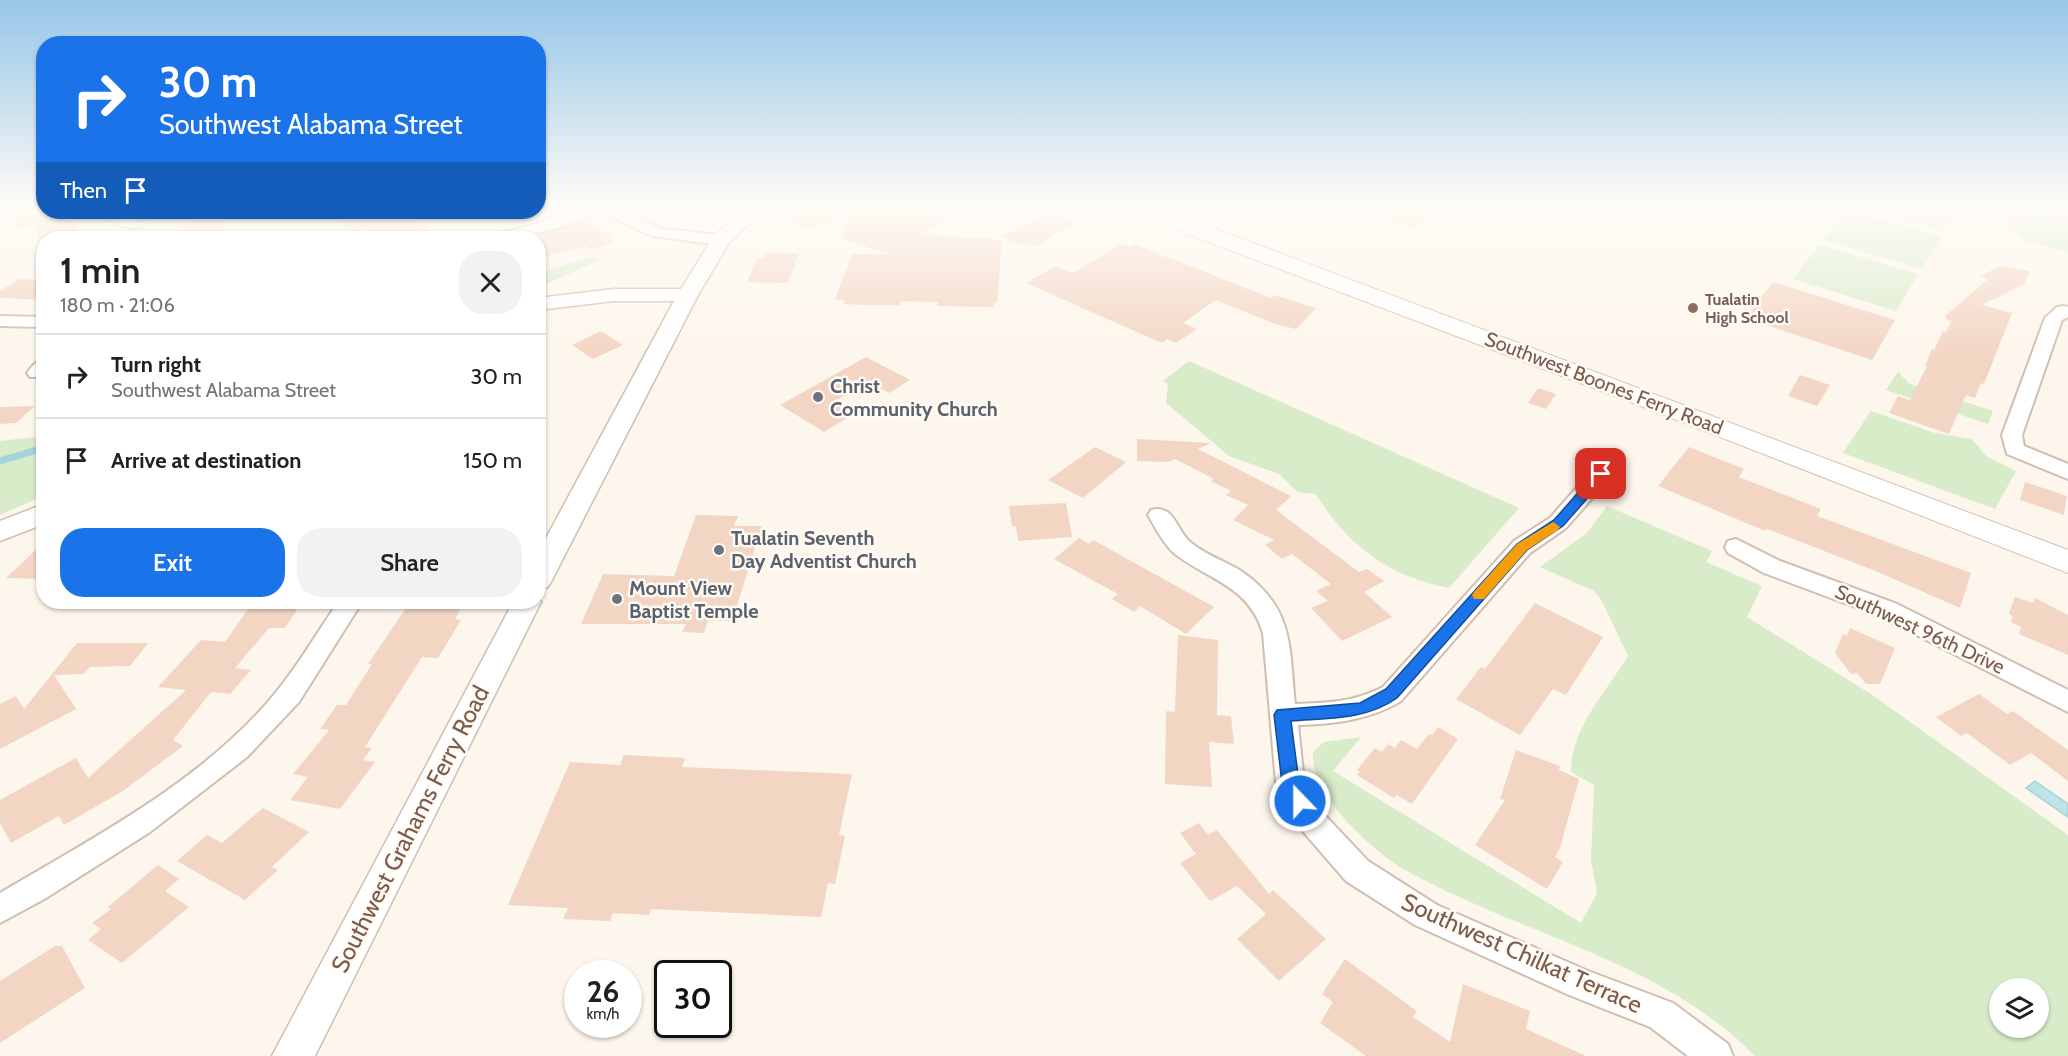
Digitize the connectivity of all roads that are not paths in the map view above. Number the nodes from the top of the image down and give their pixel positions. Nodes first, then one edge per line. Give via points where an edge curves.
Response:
1 (711, 257) edge
2 (1271, 257) edge
3 (688, 295) junction
4 (546, 303) edge
5 (2065, 311) edge
6 (0, 321) edge
7 (36, 322) edge
8 (2068, 472) edge
9 (1601, 474) dead end
10 (1159, 515) dead end
11 (36, 516) edge
12 (0, 532) edge
13 (1736, 547) dead end
14 (2068, 562) edge
15 (546, 565) edge
16 (345, 609) edge
17 (524, 609) edge
18 (2068, 702) edge
19 (1282, 715) junction
20 (0, 909) edge
21 (293, 1056) edge
22 (1716, 1056) edge

1 - 3 street
2 - 14 main road, Southwest Boones Ferry Road
3 - 4 street via 614,295
3 - 15 street
5 - 8 street via 2054,318 2012,435 2014,449
6 - 7 street
9 - 19 street via 1558,523 1522,547 1392,694 1360,709
10 - 19 street, Southwest Chilkat Terrace via 1181,547 1232,577 1257,597 1269,613 1275,633
11 - 12 street
13 - 18 street, Southwest 96th Drive via 1772,567 1888,610
16 - 20 street via 268,719 199,783
17 - 21 street, Southwest Grahams Ferry Road
19 - 22 street, Southwest Chilkat Terrace via 1290,783 1311,819 1357,871 1426,915 1661,1015

